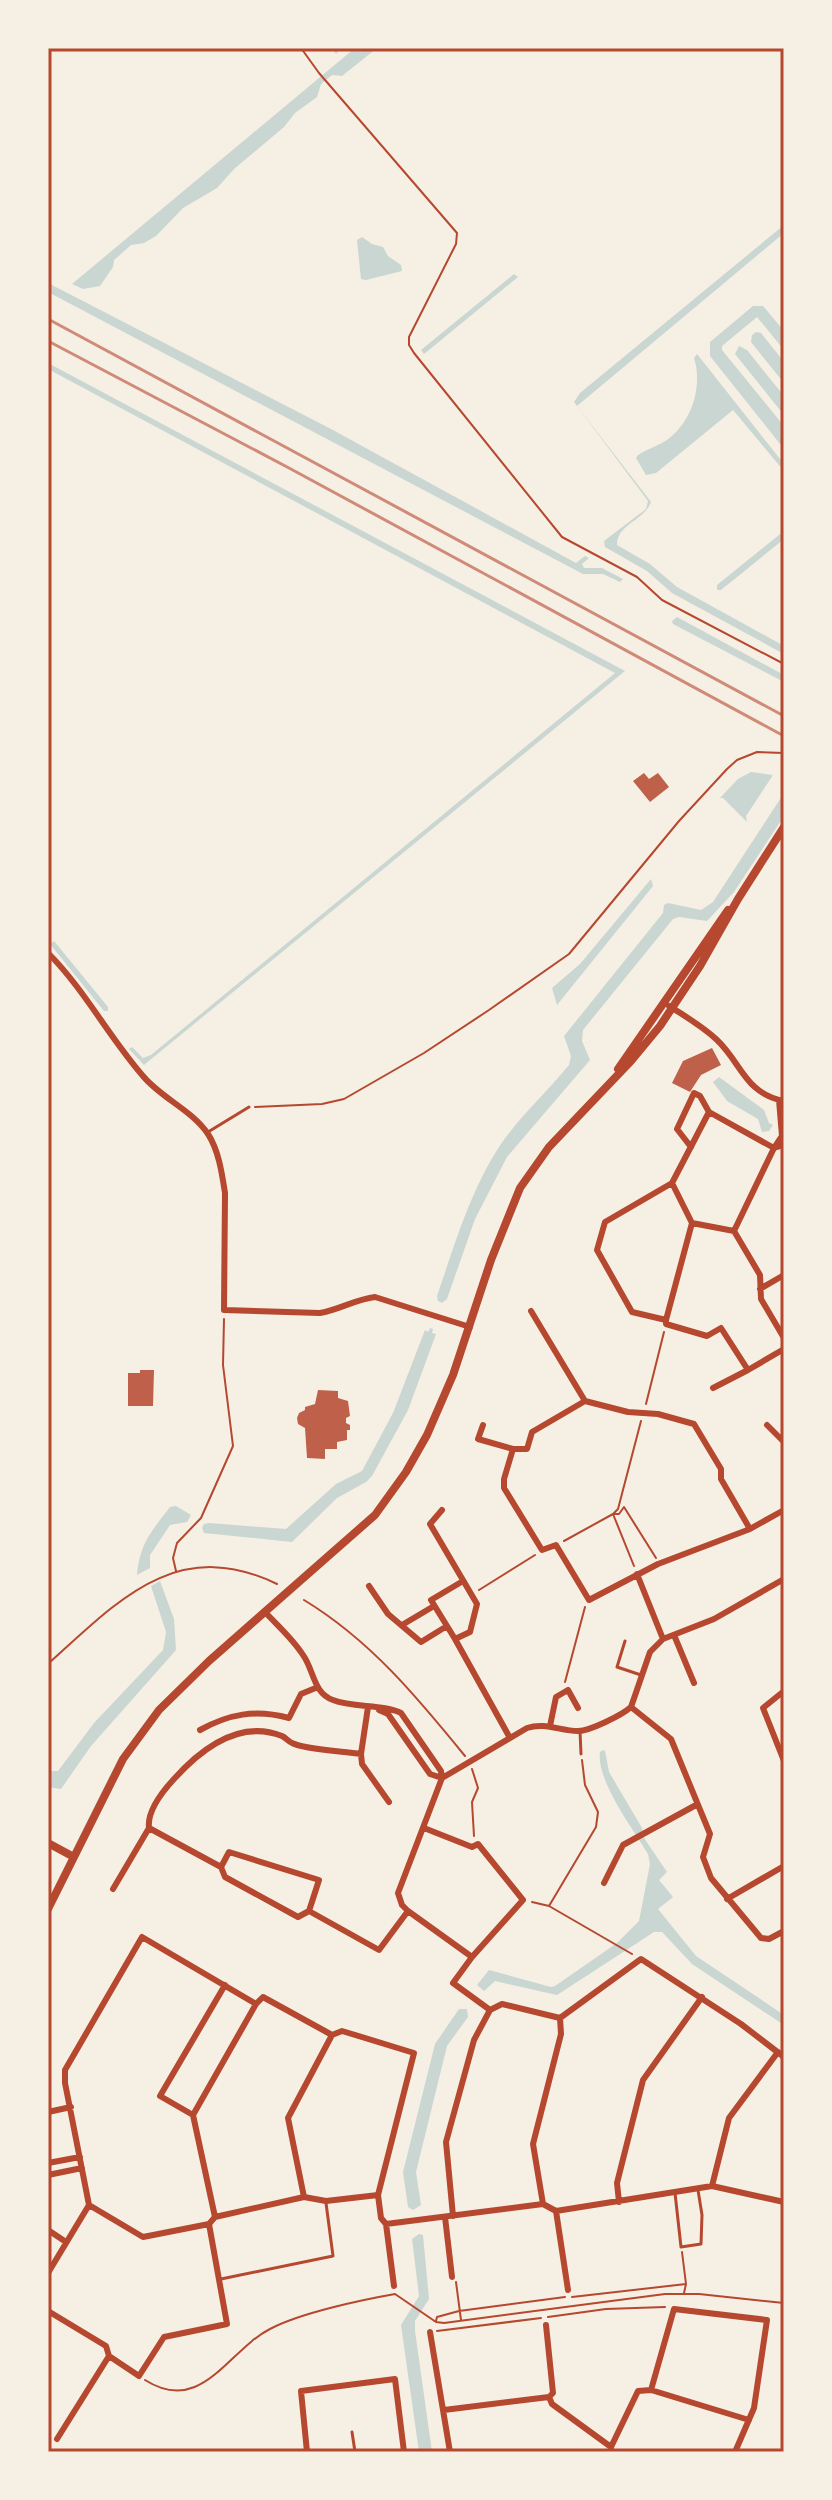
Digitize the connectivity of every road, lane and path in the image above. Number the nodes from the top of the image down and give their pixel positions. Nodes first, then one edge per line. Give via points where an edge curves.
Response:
1 (301, 48) edge
2 (784, 664) edge
3 (784, 753) edge
4 (784, 827) edge
5 (48, 953) edge
6 (668, 1005) junction
7 (782, 1101) edge
8 (249, 1107) joint
9 (709, 1112) junction
10 (207, 1133) junction
11 (784, 1145) edge
12 (691, 1147) junction
13 (774, 1148) junction
14 (672, 1183) junction
15 (692, 1223) junction
16 (734, 1231) junction
17 (784, 1275) edge
18 (760, 1289) junction
19 (224, 1310) junction
20 (531, 1311) dead end
21 (666, 1322) junction
22 (470, 1327) junction
23 (784, 1338) edge
24 (784, 1349) edge
25 (748, 1370) junction
26 (713, 1388) dead end
27 (585, 1401) junction
28 (643, 1414) junction
29 (483, 1425) dead end
30 (767, 1425) dead end
31 (784, 1442) edge
32 (513, 1449) junction
33 (442, 1510) dead end
34 (784, 1510) edge
35 (613, 1514) junction
36 (750, 1529) junction
37 (556, 1545) junction
38 (542, 1550) junction
39 (658, 1564) junction
40 (176, 1571) junction
41 (637, 1574) junction
42 (784, 1579) edge
43 (463, 1581) junction
44 (277, 1584) dead end
45 (369, 1586) dead end
46 (472, 1595) junction
47 (304, 1600) dead end
48 (589, 1600) junction
49 (434, 1606) junction
50 (265, 1612) junction
51 (402, 1625) junction
52 (447, 1626) junction
53 (674, 1635) junction
54 (455, 1639) junction
55 (663, 1639) junction
56 (625, 1641) dead end
57 (48, 1664) edge
58 (641, 1675) junction
59 (694, 1683) dead end
60 (318, 1687) junction
61 (568, 1690) junction
62 (784, 1691) edge
63 (368, 1707) junction
64 (631, 1707) junction
65 (578, 1708) dead end
66 (377, 1709) junction
67 (550, 1726) junction
68 (200, 1730) dead end
69 (580, 1731) junction
70 (510, 1738) junction
71 (361, 1754) junction
72 (581, 1754) joint
73 (784, 1761) edge
74 (469, 1763) junction
75 (442, 1778) junction
76 (389, 1802) dead end
77 (696, 1805) junction
78 (149, 1828) junction
79 (424, 1828) junction
80 (48, 1843) edge
81 (478, 1844) junction
82 (72, 1856) junction
83 (784, 1866) edge
84 (221, 1867) junction
85 (604, 1883) dead end
86 (113, 1889) dead end
87 (727, 1899) junction
88 (523, 1900) junction
89 (549, 1906) junction
90 (48, 1909) edge
91 (309, 1911) junction
92 (408, 1911) junction
93 (784, 1931) edge
94 (626, 1951) dead end
95 (472, 1957) junction
96 (225, 1985) junction
97 (702, 1997) junction
98 (256, 2004) junction
99 (490, 2010) junction
100 (560, 2018) junction
101 (332, 2035) junction
102 (781, 2055) edge
103 (71, 2107) junction
104 (48, 2112) edge
105 (193, 2115) junction
106 (80, 2157) junction
107 (48, 2163) edge
108 (82, 2168) junction
109 (48, 2175) edge
110 (712, 2186) junction
111 (698, 2190) junction
112 (675, 2193) junction
113 (378, 2195) junction
114 (304, 2197) junction
115 (326, 2201) junction
116 (619, 2202) junction
117 (784, 2202) edge
118 (543, 2204) junction
119 (89, 2205) junction
120 (556, 2211) junction
121 (449, 2216) junction
122 (215, 2217) junction
123 (209, 2224) junction
124 (386, 2224) junction
125 (48, 2230) edge
126 (66, 2242) junction
127 (681, 2247) junction
128 (48, 2273) edge
129 (452, 2277) joint
130 (221, 2279) junction
131 (686, 2284) junction
132 (394, 2286) dead end
133 (568, 2290) dead end
134 (683, 2294) junction
135 (784, 2303) edge
136 (674, 2309) junction
137 (48, 2311) edge
138 (459, 2311) junction
139 (461, 2321) junction
140 (436, 2322) junction
141 (546, 2325) dead end
142 (430, 2332) joint
143 (109, 2356) junction
144 (139, 2376) junction
145 (651, 2390) junction
146 (549, 2397) junction
147 (444, 2410) junction
148 (749, 2420) junction
149 (352, 2432) dead end
150 (57, 2439) dead end
151 (611, 2449) edge
152 (307, 2452) edge
153 (355, 2452) edge
154 (404, 2452) edge
155 (450, 2452) edge
156 (735, 2452) edge

1 - 2 path via 457,233 409,337 414,353 562,537 637,577 662,600
3 - 8 path via 757,752 737,760 569,954 489,1010 344,1099
4 - 6 main road via 727,922
5 - 10 street via 144,1078
6 - 7 street via 716,1040 752,1086
6 - 22 main road via 637,1054 549,1147 520,1188
7 - 13 street via 782,1136
8 - 10 lane
9 - 12 street
9 - 12 street via 694,1093 677,1129
9 - 13 street
10 - 19 street via 225,1193
11 - 13 street
12 - 14 street
13 - 16 street
14 - 15 street
14 - 21 street via 605,1222 597,1250 632,1312
15 - 16 street
15 - 21 street
16 - 18 street via 760,1275
17 - 18 street
18 - 23 street
19 - 22 street via 320,1313 375,1297
19 - 40 path via 223,1365 233,1446 201,1518 177,1543
20 - 27 street
21 - 25 street via 707,1336 721,1328
21 - 28 path
22 - 50 main road via 427,1435 395,1488 375,1515
24 - 25 street
25 - 26 street
27 - 28 street
27 - 32 street via 532,1432 527,1449
28 - 35 path
28 - 36 street via 694,1424
29 - 32 street via 478,1439
30 - 31 street
32 - 38 street via 504,1488
33 - 43 street via 430,1524
34 - 36 street
35 - 37 path
35 - 39 path via 624,1507
35 - 41 path
36 - 39 street
37 - 38 street
37 - 48 street
38 - 46 path
39 - 41 street
40 - 44 path via 223,1568
40 - 57 path via 127,1595
41 - 48 street
41 - 55 street
42 - 53 street
43 - 46 street
43 - 49 street via 431,1600
45 - 51 street
46 - 54 street via 477,1604 470,1632
47 - 74 path via 368,1647
48 - 61 path via 565,1679
49 - 51 street
49 - 52 street
50 - 60 street via 304,1655
50 - 82 main road via 159,1710 123,1759
51 - 52 street via 421,1642
52 - 54 street
53 - 55 street
53 - 59 street
54 - 70 street
55 - 58 street via 650,1652
56 - 58 lane via 617,1667
58 - 64 street
60 - 63 street via 331,1700
60 - 68 street via 301,1694 289,1718 252,1712
61 - 65 street
61 - 67 street via 556,1697
62 - 73 street via 763,1708
63 - 66 street
63 - 71 street
64 - 69 street
64 - 77 street via 671,1739
66 - 75 street via 388,1714 430,1774
66 - 75 street via 401,1713
67 - 69 street
67 - 70 street via 537,1724
69 - 72 lane
70 - 74 street
71 - 76 street via 362,1764
71 - 78 street via 293,1744 262,1732 235,1733 190,1761 148,1818
72 - 89 path via 596,1827
74 - 75 street
74 - 81 path via 478,1788 472,1813
75 - 79 street
77 - 85 street via 623,1845
77 - 87 street via 710,1834 703,1857
78 - 84 street
78 - 86 street
79 - 81 street via 472,1847
79 - 92 street via 399,1888
80 - 82 main road
81 - 88 street
82 - 90 main road
83 - 87 street
84 - 91 street via 225,1877 298,1917
84 - 91 street via 229,1852 319,1880
87 - 93 street via 765,1940
88 - 89 path
88 - 95 street
89 - 94 path
91 - 92 street via 379,1950
92 - 95 street
95 - 99 street via 453,1983
96 - 98 street
96 - 103 street via 142,1937 65,2070
96 - 105 street via 160,2096
97 - 100 street via 641,1959
97 - 102 street
97 - 116 street via 643,2080 617,2183
98 - 101 street via 263,1997
98 - 105 street
99 - 100 street via 502,2004
99 - 121 street via 474,2040 446,2142
100 - 118 street via 561,2034 533,2144
101 - 113 street via 342,2031 414,2053
101 - 114 street via 288,2118
102 - 110 street via 729,2118
103 - 104 street
103 - 106 street
105 - 122 street
106 - 107 street
106 - 108 street
108 - 109 street
108 - 119 street
110 - 111 street
110 - 117 street
111 - 112 street
111 - 127 lane via 701,2244
112 - 116 street
112 - 127 lane
113 - 115 street
113 - 124 street
114 - 115 street
114 - 122 street
115 - 130 lane via 333,2256
116 - 120 street
118 - 120 street
118 - 121 street
119 - 123 street via 143,2237
119 - 126 street
120 - 133 street
121 - 124 street
121 - 129 street
122 - 123 street
123 - 130 street
124 - 132 street
125 - 126 street
126 - 128 street
127 - 131 path
129 - 138 path
130 - 144 street via 227,2324 164,2337
131 - 134 path
131 - 138 path
134 - 135 path
134 - 139 path
136 - 142 path via 606,2309
136 - 145 street
136 - 148 street via 767,2320
137 - 143 street via 106,2346
138 - 139 path
138 - 140 path via 437,2317
139 - 140 path
140 - 144 path via 395,2294 268,2329 207,2382 189,2388 157,2387
141 - 146 street via 553,2393
142 - 147 street
143 - 144 street
143 - 150 street
145 - 148 street
145 - 151 street via 638,2391
146 - 147 street
146 - 151 street
147 - 155 street
148 - 156 street
149 - 153 lane
152 - 154 street via 301,2391 395,2379

